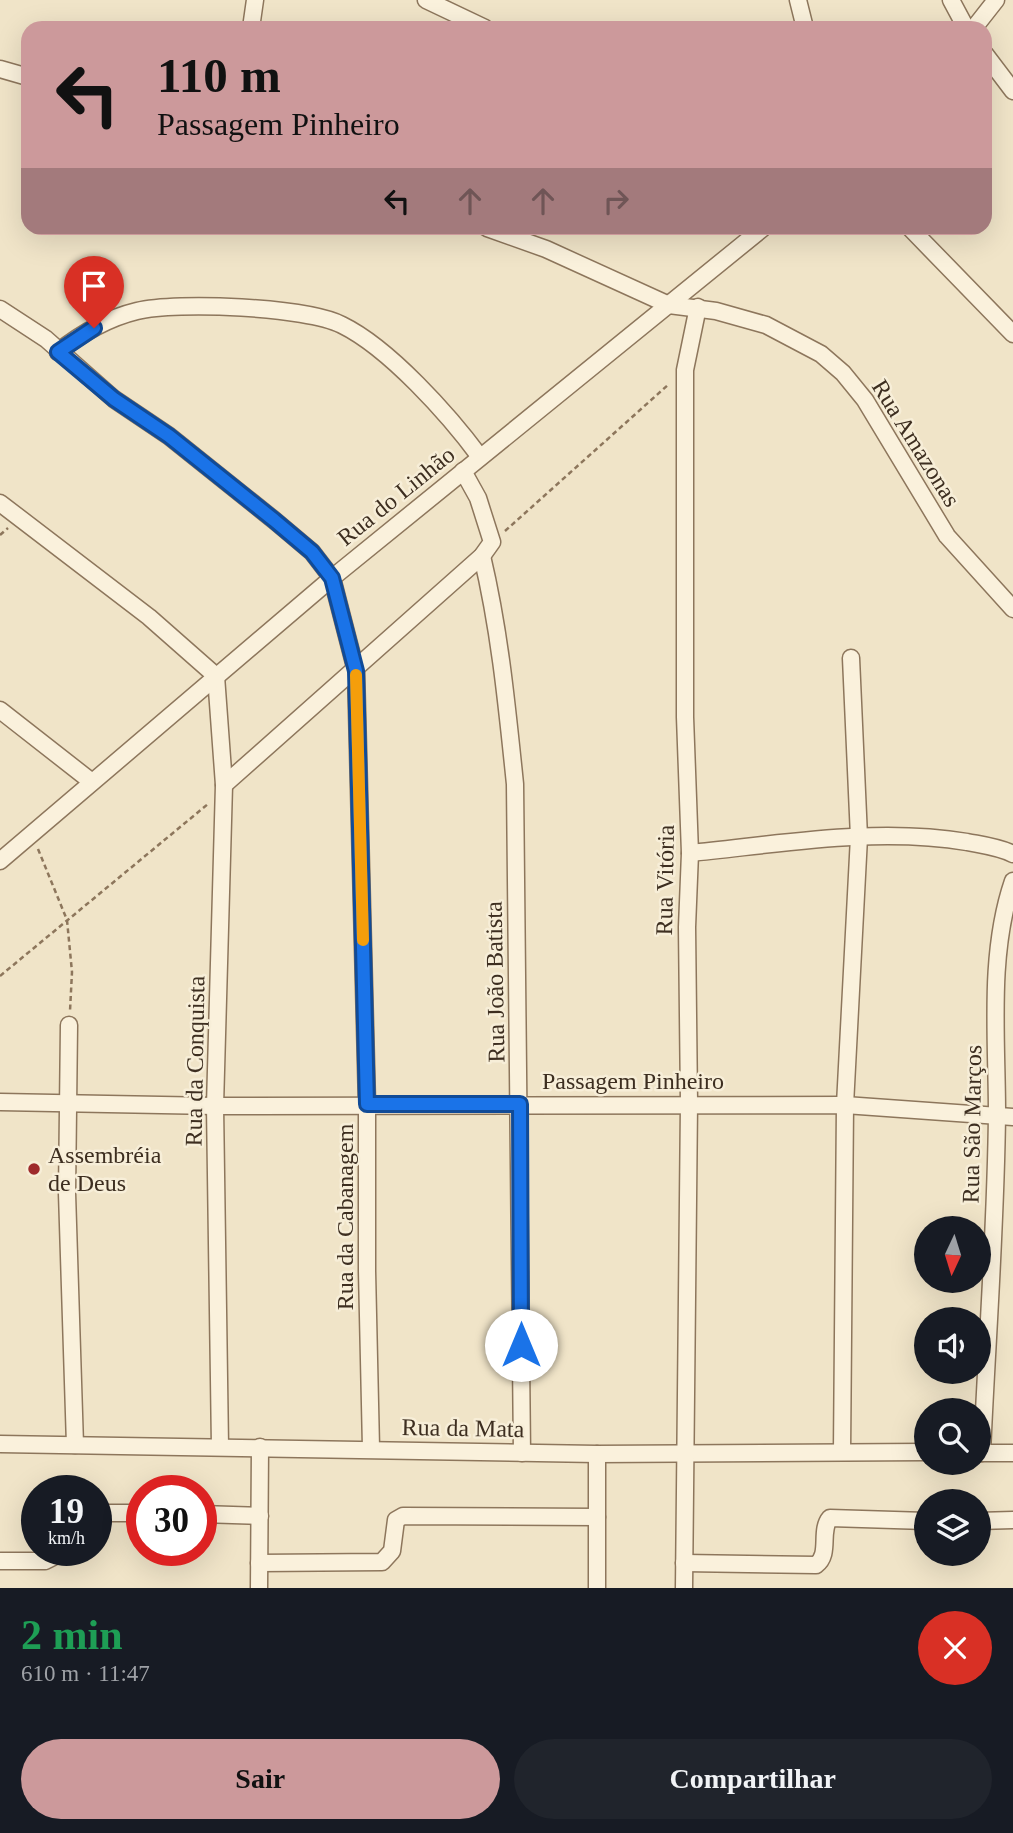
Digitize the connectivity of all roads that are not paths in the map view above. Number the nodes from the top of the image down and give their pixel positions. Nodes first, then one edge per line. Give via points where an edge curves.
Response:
1 (255, 0) edge
2 (426, 0) edge
3 (798, 0) edge
4 (951, 0) edge
5 (996, 0) edge
6 (252, 21) edge
7 (470, 21) edge
8 (803, 21) edge
9 (962, 21) edge
10 (980, 21) edge
11 (992, 63) edge
12 (0, 69) edge
13 (21, 75) edge
14 (1013, 91) edge
15 (506, 235) edge
16 (747, 235) edge
17 (917, 235) edge
18 (669, 305) junction
19 (698, 307) junction
20 (0, 309) edge
21 (1013, 334) edge
22 (58, 352) junction
23 (480, 457) junction
24 (463, 471) junction
25 (0, 503) edge
26 (482, 556) junction
27 (332, 578) junction
28 (1013, 609) edge
29 (851, 658) dead end
30 (356, 671) junction
31 (216, 676) junction
32 (0, 710) edge
33 (92, 782) junction
34 (224, 785) junction
35 (859, 837) junction
36 (690, 853) junction
37 (1013, 854) edge
38 (0, 861) edge
39 (1013, 881) edge
40 (69, 1025) road end
41 (0, 1102) edge
42 (68, 1102) junction
43 (689, 1103) junction
44 (367, 1104) junction
45 (520, 1104) junction
46 (215, 1105) junction
47 (845, 1105) junction
48 (1005, 1116) edge
49 (984, 1398) edge
50 (0, 1444) edge
51 (75, 1445) junction
52 (220, 1447) junction
53 (260, 1447) junction
54 (372, 1448) junction
55 (522, 1452) junction
56 (842, 1452) junction
57 (914, 1452) edge
58 (991, 1453) edge
59 (1013, 1453) edge
60 (597, 1454) junction
61 (684, 1454) junction
62 (217, 1515) edge
63 (260, 1516) junction
64 (597, 1517) junction
65 (1013, 1520) edge
66 (914, 1521) edge
67 (991, 1521) edge
68 (0, 1561) edge
69 (21, 1561) edge
70 (259, 1563) junction
71 (684, 1563) junction
72 (259, 1588) edge
73 (597, 1588) edge
74 (684, 1588) edge

1 - 6 street
2 - 7 street
3 - 8 street
4 - 9 street
5 - 10 street
11 - 14 street
12 - 13 street
15 - 18 street, Rua Amazonas
16 - 18 street, Rua do Linhão
17 - 21 street
18 - 19 street, Rua Amazonas
18 - 23 street, Rua do Linhão
19 - 28 street, Rua Amazonas via 766,325 821,354 843,373 865,400 947,536
19 - 36 street, Rua Vitória via 685,370 685,717
20 - 22 street, Rua da Cabanagem
22 - 23 street via 105,321 141,310 262,310 325,319 359,335 386,357 427,395
22 - 27 street, Rua da Cabanagem via 274,520 312,552
23 - 24 street, Rua do Linhão
24 - 26 street via 478,498 492,542
24 - 27 street, Rua do Linhão
25 - 31 street via 149,617
26 - 30 street
26 - 45 street, Rua João Batista via 505,681 515,784
27 - 30 street, Rua da Cabanagem
27 - 31 street, Rua do Linhão
29 - 35 street
30 - 34 street
30 - 44 street, Rua da Cabanagem
31 - 33 street, Rua do Linhão
31 - 34 street, Rua da Conquista
32 - 33 street
33 - 38 street, Rua do Linhão
34 - 46 street, Rua da Conquista
35 - 36 street
35 - 37 street via 957,841
35 - 47 street
36 - 43 street, Rua Vitória
39 - 48 street, Rua São Marços via 999,959
40 - 42 street
41 - 42 street, Passagem Pinheiro
42 - 46 street, Passagem Pinheiro
42 - 51 street
43 - 45 street, Passagem Pinheiro
43 - 47 street, Passagem Pinheiro
43 - 61 street, Rua Vitória
44 - 45 street, Passagem Pinheiro
44 - 46 street, Passagem Pinheiro
44 - 54 street, Rua da Cabanagem
45 - 55 street, Rua João Batista
46 - 52 street, Rua da Conquista
47 - 48 street, Passagem Pinheiro
47 - 56 street
48 - 49 street, Rua São Marços
50 - 51 street, Rua da Mata
51 - 52 street, Rua da Mata
52 - 53 street, Rua da Mata
53 - 54 street, Rua da Mata
53 - 63 street
54 - 55 street, Rua da Mata
55 - 60 street, Rua da Mata
56 - 57 street, Rua da Mata
56 - 61 street, Rua da Mata
58 - 59 street
60 - 61 street, Rua da Mata
60 - 64 street
61 - 71 street, Rua Vitória
62 - 63 street
63 - 70 street
64 - 70 street via 403,1516 396,1520 392,1551 382,1562
64 - 73 street
65 - 67 street
66 - 71 street via 830,1518 825,1525 823,1557 816,1565
68 - 69 street
70 - 72 street
71 - 74 street, Rua Vitória

